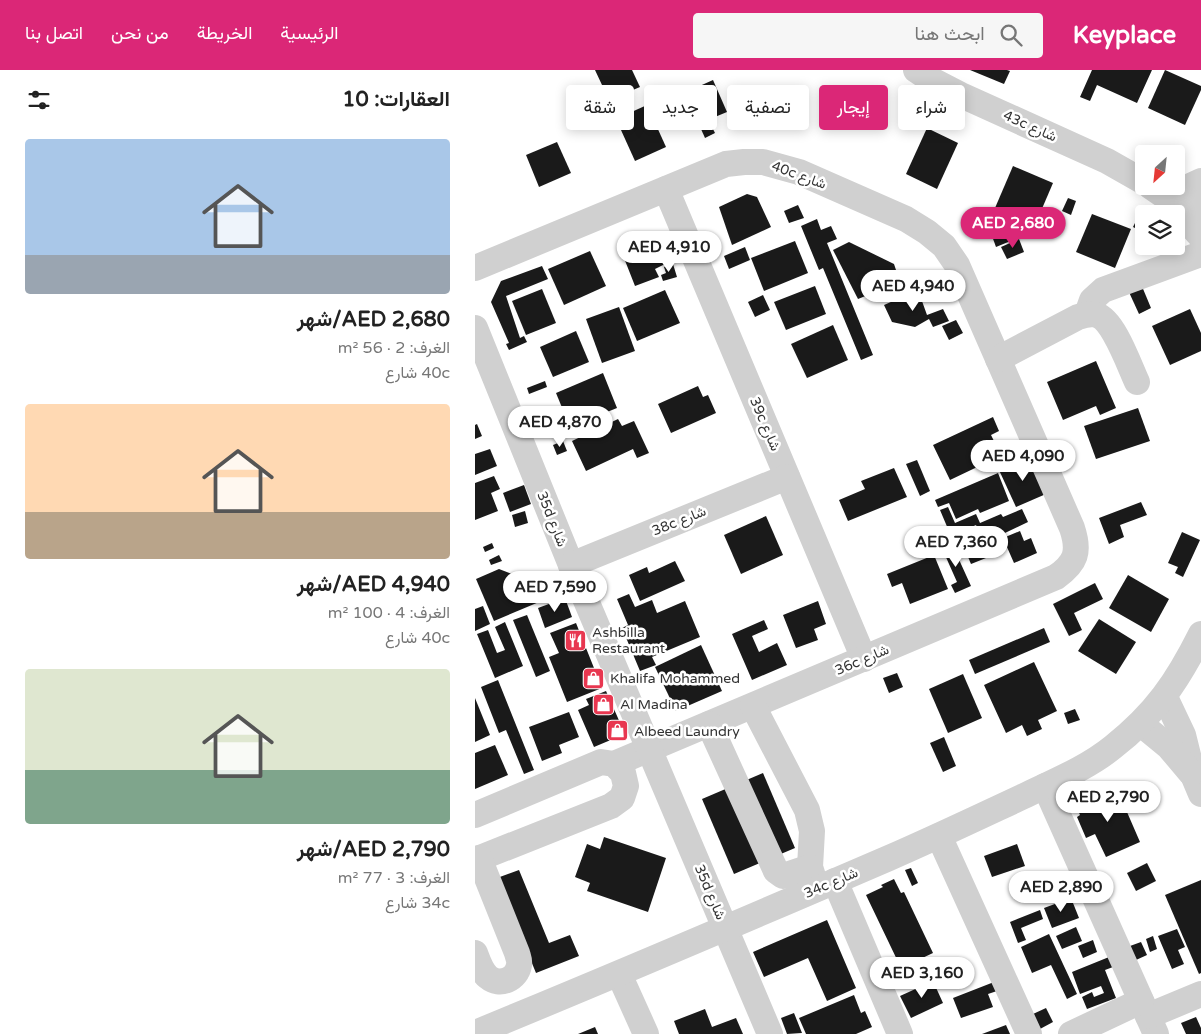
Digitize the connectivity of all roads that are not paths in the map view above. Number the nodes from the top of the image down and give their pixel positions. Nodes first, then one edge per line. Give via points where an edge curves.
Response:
1 (916, 70) edge
2 (1135, 177) edge
3 (1201, 181) edge
4 (666, 189) junction
5 (1175, 200) edge
6 (1201, 237) edge
7 (1201, 254) edge
8 (475, 268) edge
9 (1087, 314) junction
10 (475, 328) edge
11 (998, 359) junction
12 (1137, 382) dead end
13 (787, 477) junction
14 (1072, 528) joint
15 (571, 565) junction
16 (1201, 634) edge
17 (864, 659) junction
18 (1165, 697) junction
19 (753, 706) junction
20 (709, 724) junction
21 (1141, 724) junction
22 (649, 749) junction
23 (614, 764) junction
24 (1197, 785) edge
25 (1045, 786) junction
26 (475, 816) edge
27 (939, 836) junction
28 (477, 859) edge
29 (821, 879) junction
30 (725, 928) junction
31 (475, 953) edge
32 (619, 974) junction
33 (1201, 994) edge
34 (1148, 1017) edge
35 (475, 1033) edge
36 (646, 1034) edge
37 (770, 1034) edge
38 (901, 1034) edge
39 (1029, 1034) edge
40 (1071, 1034) edge

1 - 2 street, 43c شارع via 961,95 1107,160
3 - 5 street
4 - 8 street, 40c شارع
4 - 11 street, 40c شارع via 726,164 763,162 799,172 906,219 944,246 957,265
4 - 13 street, 39c شارع
5 - 6 street
7 - 9 street via 1103,290 1092,300
9 - 11 street
9 - 12 street via 1097,315 1109,324
10 - 15 street, 35d شارع
11 - 14 street, 40c شارع
13 - 15 street, 38c شارع
13 - 17 street, 39c شارع
14 - 17 street, 36c شارع via 1077,542 1075,556 1068,569 1056,577
15 - 22 street, 35d شارع
16 - 18 street
17 - 19 street, 36c شارع
18 - 21 street, 34c شارع
18 - 24 street via 1183,735
19 - 20 street, 36c شارع
19 - 29 street via 807,810
20 - 22 street, 36c شارع
20 - 29 street via 775,871 783,876
21 - 24 street via 1169,747
21 - 25 street, 34c شارع via 1080,769
22 - 23 street, 36c شارع
22 - 30 street, 35d شارع
23 - 26 street, 36c شارع via 595,764
23 - 28 street via 623,773 626,786 622,798 611,806
25 - 27 street, 34c شارع
25 - 34 street
27 - 29 street, 34c شارع
27 - 39 street
28 - 31 street via 517,953 516,973 509,980 499,982 489,978
29 - 30 street, 34c شارع
29 - 38 street
30 - 32 street, 34c شارع
30 - 37 street, 35d شارع
32 - 35 street, 34c شارع
32 - 36 street
33 - 34 street
34 - 40 street

